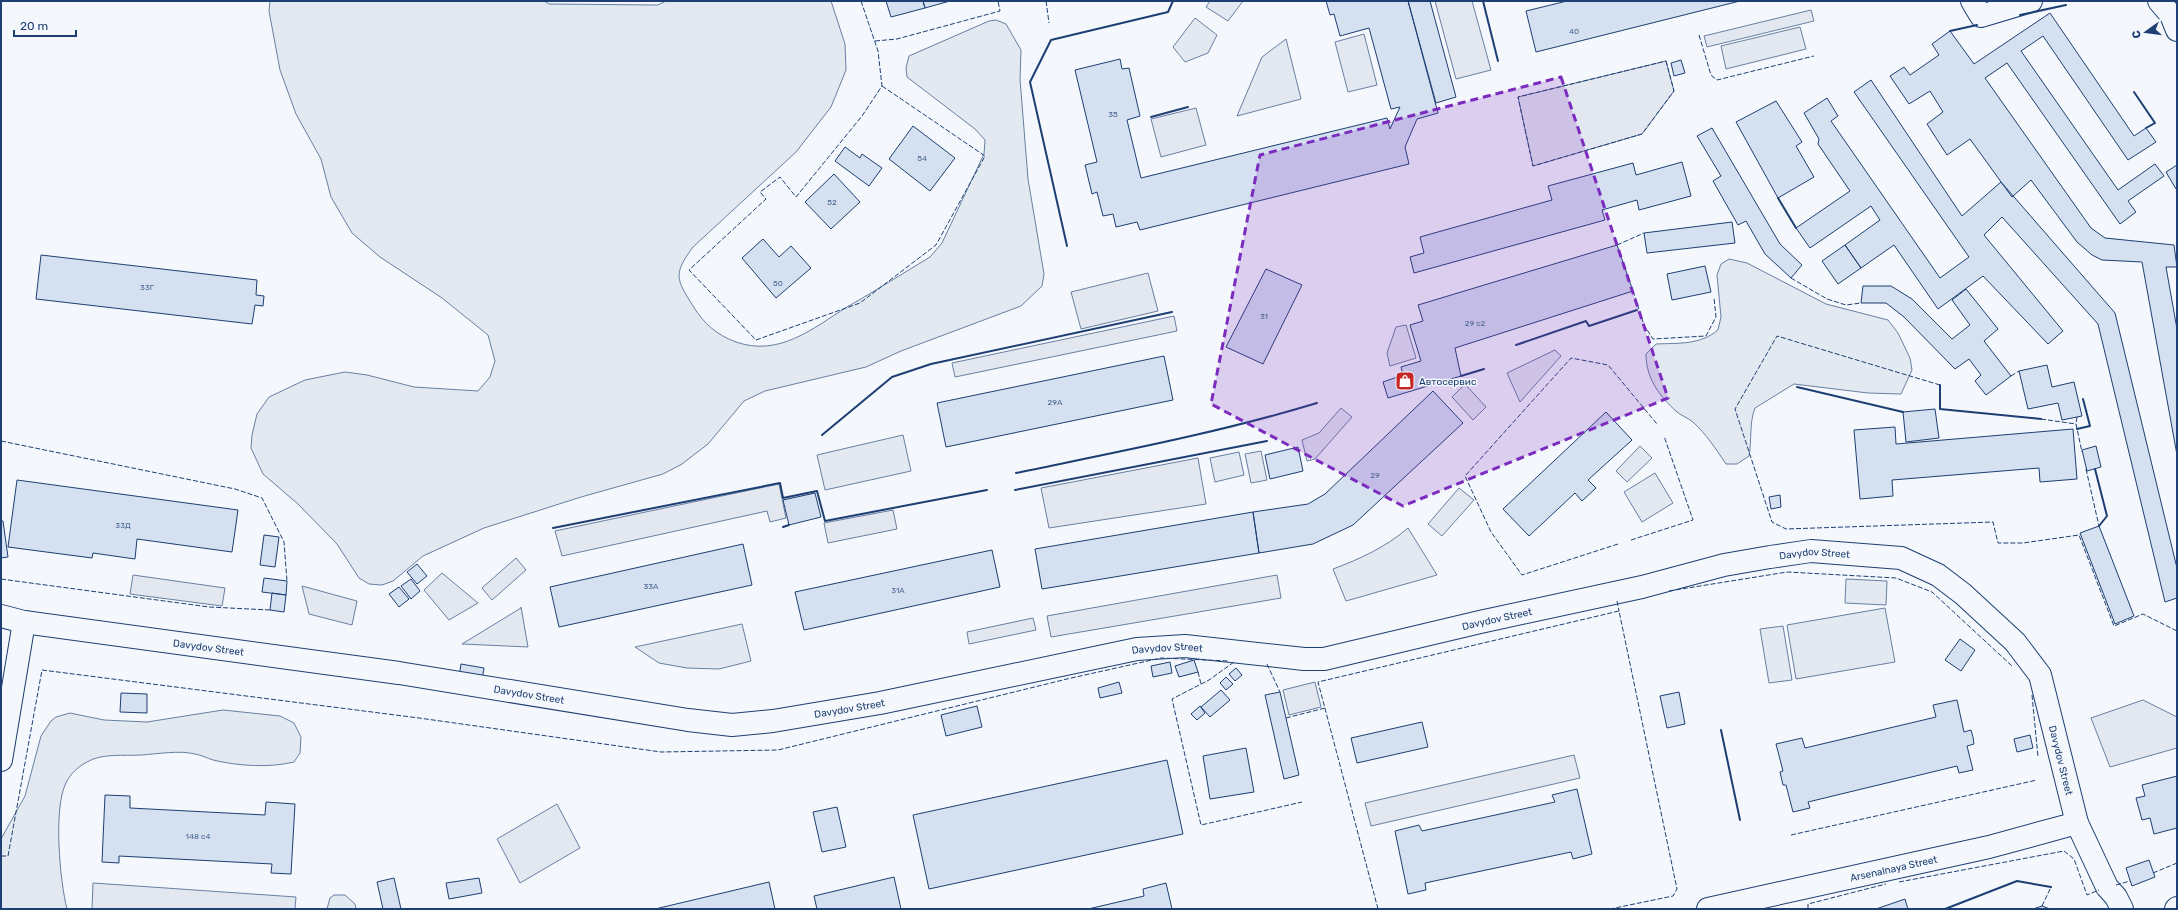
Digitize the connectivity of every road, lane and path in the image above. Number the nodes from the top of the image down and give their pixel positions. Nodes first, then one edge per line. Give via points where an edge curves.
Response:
1 (1972, 1) edge
2 (2031, 1) edge
3 (2159, 1) edge
4 (2177, 30) edge
5 (1, 616) edge
6 (24, 622) junction
7 (1, 760) edge
8 (2077, 822) junction
9 (1708, 909) edge
10 (2122, 909) edge

1 - 2 street via 1981,16
3 - 4 street via 2171,15
5 - 6 street, Davydov Street
6 - 7 street
6 - 8 street, Davydov Street via 399,673 732,725 773,722 880,703 1097,657 1165,646 1324,659 1642,587 1724,565 1811,551 1882,556 1901,558 1938,575 1991,618 2025,654 2040,675
8 - 9 street, Arsenalnaya Street via 1989,847
8 - 10 street, Davydov Street via 2107,887 2116,896

